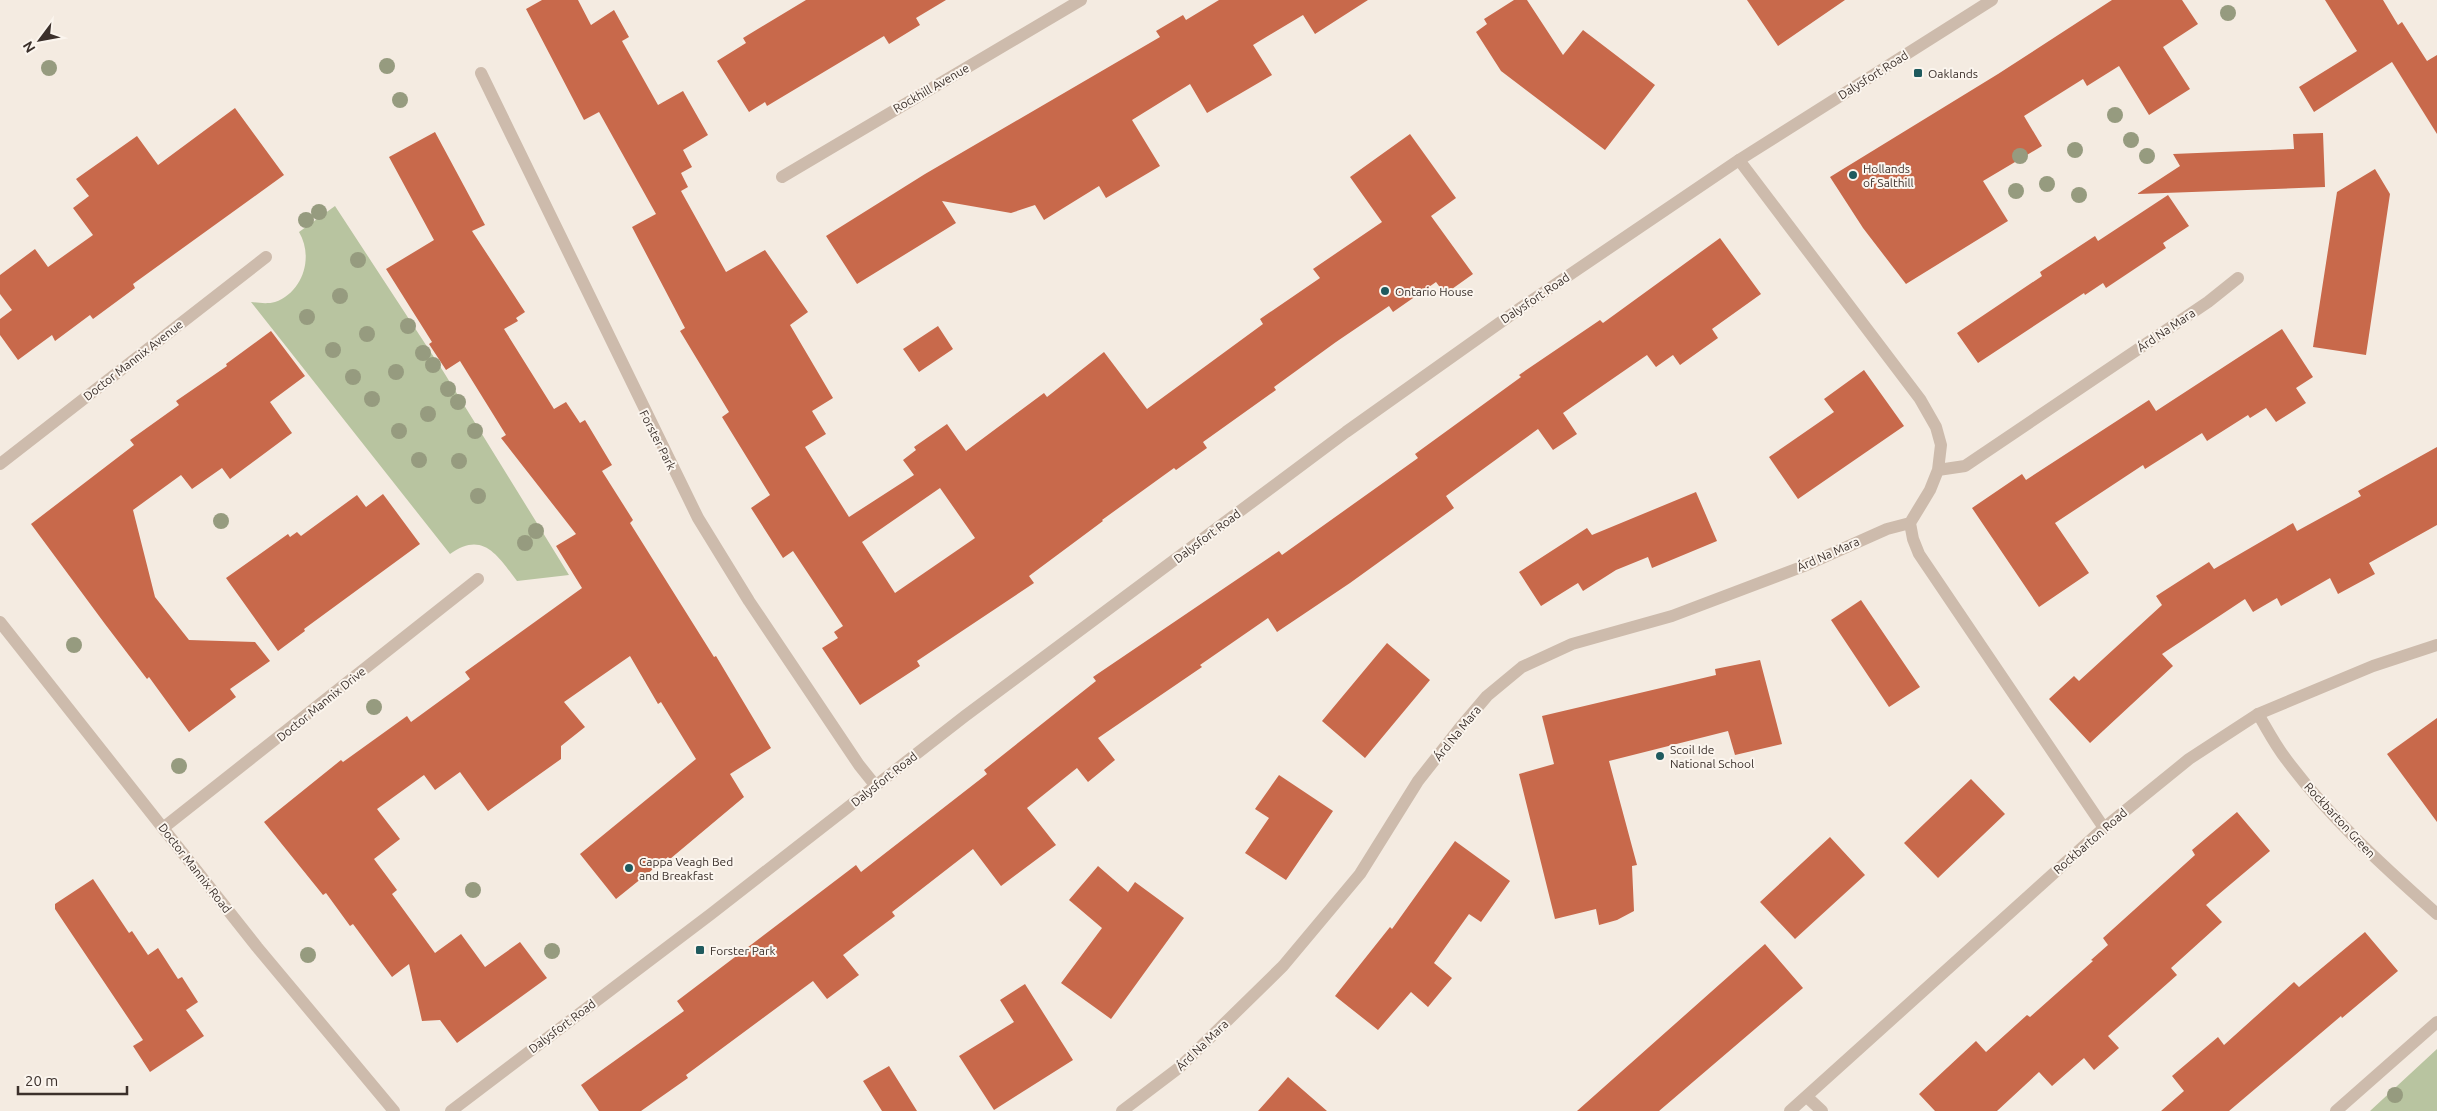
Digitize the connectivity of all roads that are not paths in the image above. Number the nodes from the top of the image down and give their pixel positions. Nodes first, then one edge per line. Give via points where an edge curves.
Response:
1 (1080, 0) edge
2 (1992, 0) edge
3 (481, 73) dead end
4 (1739, 160) junction
5 (782, 177) dead end
6 (266, 257) dead end
7 (2238, 278) dead end
8 (0, 464) edge
9 (1938, 470) junction
10 (1910, 523) junction
11 (478, 579) dead end
12 (0, 622) edge
13 (2437, 644) edge
14 (2258, 714) junction
15 (875, 785) junction
16 (163, 828) junction
17 (2104, 828) junction
18 (2437, 914) edge
19 (2437, 1022) edge
20 (1807, 1097) junction
21 (394, 1111) edge
22 (451, 1111) edge
23 (1122, 1111) edge
24 (1790, 1111) edge
25 (1822, 1111) edge
26 (2336, 1111) edge

1 - 5 street, Rockhill Avenue
2 - 4 street, Dalysfort Road
3 - 15 street, Forster Park via 698,518 749,601
4 - 9 street via 1920,400 1936,427 1941,445
4 - 15 street, Dalysfort Road via 1354,426
6 - 8 street, Doctor Mannix Avenue
7 - 9 street, Árd Na Mara via 2208,302 1965,466
9 - 10 street
10 - 17 street via 1919,554
10 - 23 street, Árd Na Mara via 1887,529 1804,566 1672,616 1572,644 1522,668 1487,696 1459,729 1418,781 1360,874 1283,966 1180,1067
11 - 16 street, Doctor Mannix Drive
12 - 16 street, Doctor Mannix Road
13 - 14 street, Rockbarton Road via 2373,666
14 - 17 street, Rockbarton Road via 2189,759
14 - 18 street, Rockbarton Green via 2285,758 2309,788 2385,868
15 - 22 street, Dalysfort Road
16 - 21 street, Doctor Mannix Road
17 - 20 street, Rockbarton Road
19 - 26 street
20 - 24 street, Rockbarton Road
20 - 25 street

